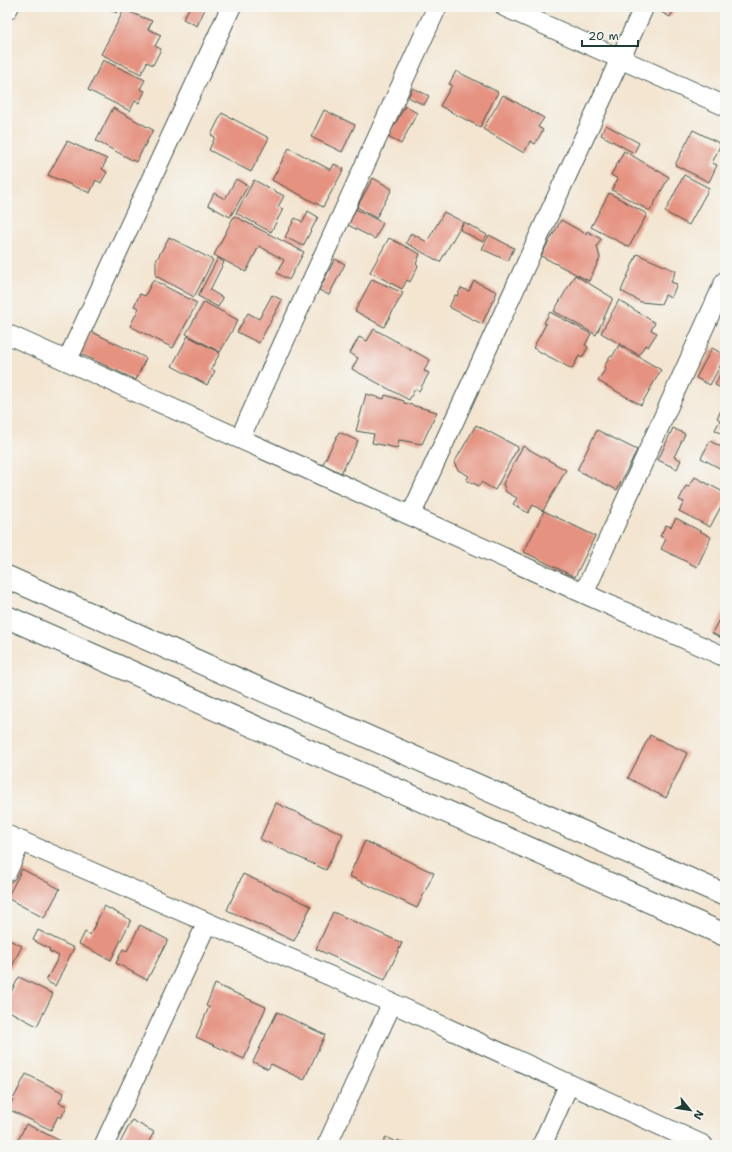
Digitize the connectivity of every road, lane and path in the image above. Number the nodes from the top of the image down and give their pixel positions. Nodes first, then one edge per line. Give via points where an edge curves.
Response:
1 (9, 7) edge
2 (231, 7) edge
3 (437, 7) edge
4 (505, 7) edge
5 (644, 7) edge
6 (7, 10) edge
7 (620, 59) junction
8 (725, 106) edge
9 (725, 281) edge
10 (7, 334) edge
11 (67, 360) junction
12 (240, 438) junction
13 (410, 515) junction
14 (7, 577) edge
15 (584, 593) junction
16 (7, 617) edge
17 (725, 657) edge
18 (14, 838) edge
19 (7, 872) edge
20 (725, 895) edge
21 (207, 922) junction
22 (725, 935) edge
23 (392, 1003) junction
24 (569, 1084) junction
25 (104, 1145) edge
26 (327, 1145) edge
27 (542, 1145) edge
28 (704, 1145) edge

1 - 6 street
2 - 11 street
3 - 12 street
4 - 7 street
5 - 7 street
7 - 8 street
7 - 13 street
9 - 15 street
10 - 11 street
11 - 12 street
12 - 13 street
13 - 15 street
14 - 20 main road
15 - 17 street
16 - 22 main road
18 - 19 street
18 - 21 street
21 - 23 street
21 - 25 street
23 - 24 street
23 - 26 street
24 - 27 street
24 - 28 street

